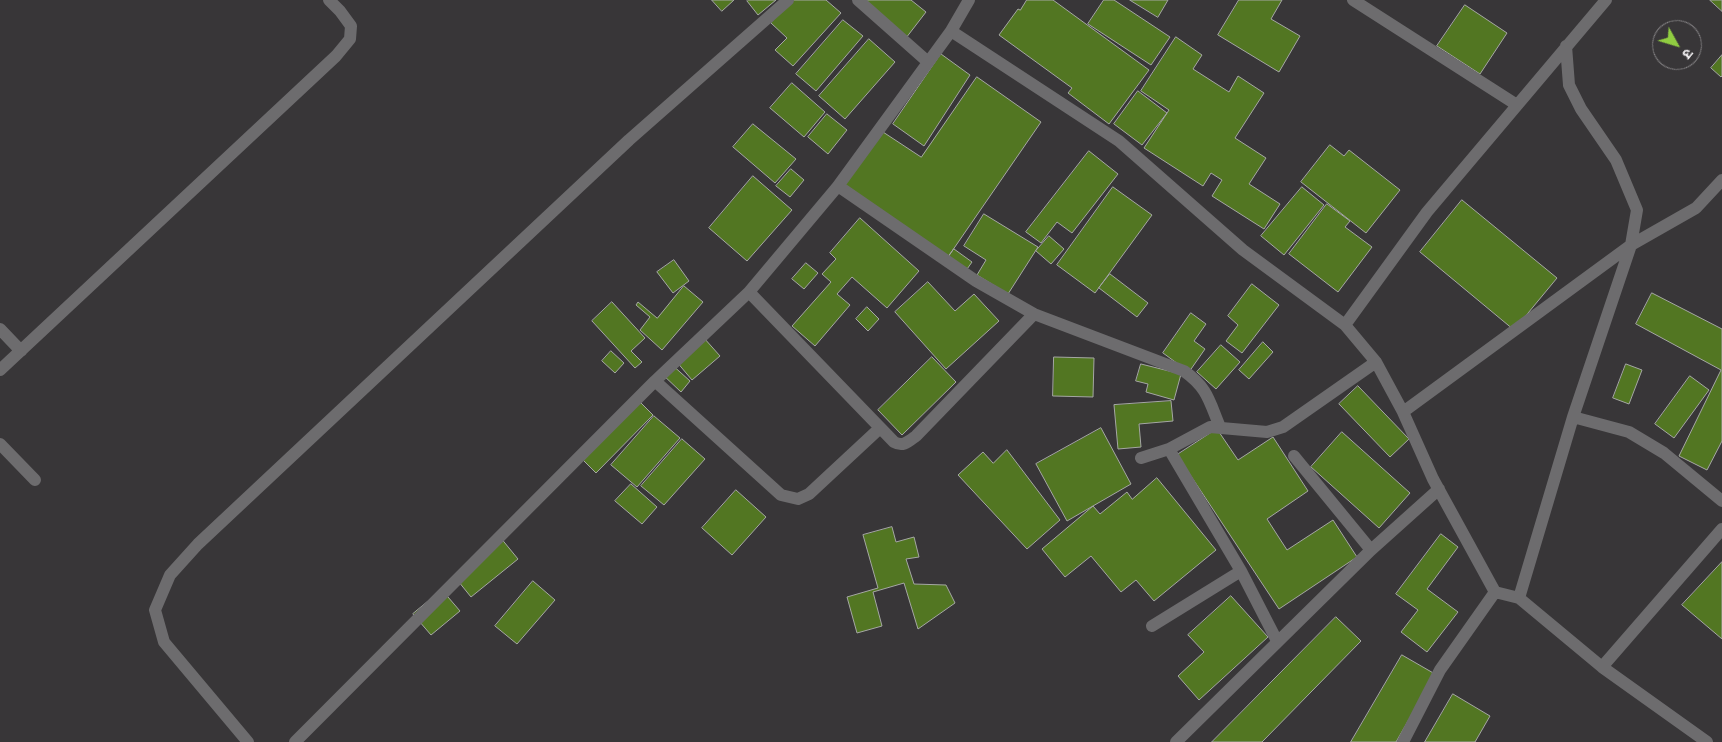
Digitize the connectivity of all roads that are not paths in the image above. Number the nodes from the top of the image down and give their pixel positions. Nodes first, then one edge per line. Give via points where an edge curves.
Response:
1 (329, 0) edge
2 (788, 0) edge
3 (858, 0) edge
4 (969, 0) edge
5 (1354, 0) edge
6 (1606, 0) edge
7 (951, 31) junction
8 (1566, 46) junction
9 (928, 62) junction
10 (1517, 105) junction
11 (1722, 180) edge
12 (838, 186) junction
13 (1631, 245) junction
14 (749, 292) junction
15 (1034, 314) junction
16 (1345, 325) junction
17 (0, 329) edge
18 (21, 351) junction
19 (1376, 362) junction
20 (0, 370) edge
21 (655, 381) junction
22 (1403, 412) junction
23 (1573, 417) junction
24 (1220, 427) junction
25 (880, 428) junction
26 (0, 444) edge
27 (1169, 449) junction
28 (1294, 456) dead end
29 (1141, 458) dead end
30 (35, 480) dead end
31 (1439, 489) junction
32 (1722, 500) edge
33 (1722, 529) edge
34 (1371, 550) junction
35 (1241, 571) junction
36 (1495, 592) junction
37 (1519, 598) junction
38 (1152, 626) dead end
39 (1277, 641) junction
40 (1602, 667) junction
41 (248, 742) edge
42 (295, 742) edge
43 (1176, 742) edge
44 (1403, 742) edge
45 (1707, 742) edge

1 - 18 street via 351,26 350,39 336,56
2 - 41 street via 629,140 198,544 170,574 155,610 164,642
3 - 9 street
4 - 7 street
5 - 10 street
6 - 8 street
7 - 9 street
7 - 16 street via 1119,142 1243,250
8 - 10 street
8 - 13 street via 1569,85 1581,110 1616,160 1637,210
9 - 12 street
10 - 16 street via 1427,212
11 - 13 street via 1696,208
12 - 14 street
12 - 15 street via 976,281
13 - 22 street
13 - 23 street
14 - 21 street
14 - 25 street
15 - 24 street via 1184,371 1205,390
15 - 25 street via 916,436 899,445
16 - 19 street
17 - 18 street
18 - 20 street
19 - 22 street
19 - 24 street via 1283,427 1267,432
21 - 25 street via 781,495 798,499 809,494
21 - 42 street
22 - 31 street
23 - 32 street via 1629,432 1664,453
23 - 37 street
24 - 27 street via 1210,427
26 - 30 street
27 - 29 street
27 - 35 street
28 - 34 street
31 - 34 street
31 - 36 street
33 - 40 street
34 - 39 street
35 - 38 street
35 - 39 street
36 - 37 street
36 - 44 street via 1440,670
37 - 40 street
39 - 43 street
40 - 45 street

